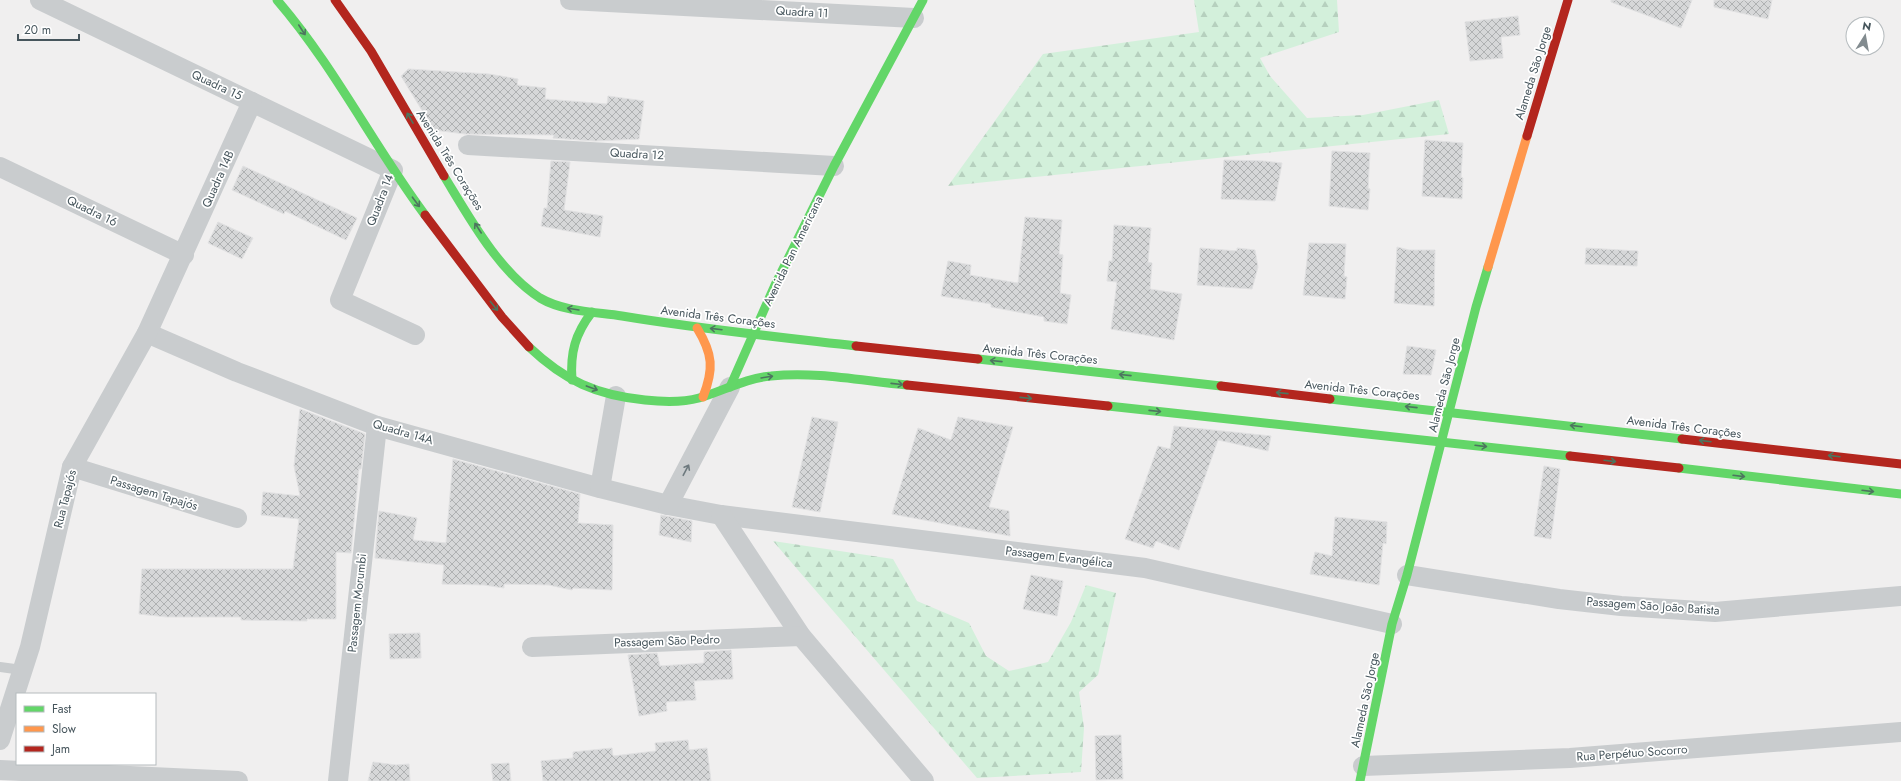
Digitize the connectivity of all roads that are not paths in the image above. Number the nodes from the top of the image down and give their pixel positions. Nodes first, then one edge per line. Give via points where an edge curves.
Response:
1 (40, 0) edge
2 (277, 0) edge
3 (335, 0) edge
4 (570, 0) edge
5 (923, 0) edge
6 (1568, 0) edge
7 (914, 18) junction
8 (252, 102) junction
9 (468, 145) dead end
10 (834, 166) junction
11 (0, 167) edge
12 (393, 170) junction
13 (184, 255) junction
14 (592, 312) junction
15 (697, 328) junction
16 (146, 333) junction
17 (754, 334) junction
18 (415, 335) dead end
19 (572, 380) junction
20 (730, 387) junction
21 (616, 396) junction
22 (703, 397) junction
23 (1450, 412) junction
24 (377, 426) junction
25 (1442, 442) junction
26 (1901, 464) edge
27 (72, 467) junction
28 (600, 488) junction
29 (1901, 494) edge
30 (668, 505) junction
31 (721, 515) junction
32 (237, 518) dead end
33 (1407, 575) junction
34 (1901, 596) edge
35 (1392, 624) junction
36 (801, 636) junction
37 (532, 646) dead end
38 (0, 667) edge
39 (22, 670) junction
40 (1901, 732) edge
41 (0, 740) edge
42 (0, 770) edge
43 (1362, 773) edge
44 (238, 781) edge
45 (338, 781) edge
46 (924, 781) edge

1 - 8 street, Quadra 15
2 -> 12 street, Quadra 14 via 297,22
14 -> 3 street, Avenida Três Corações via 556,306 540,299 522,286 498,259 446,180 354,24
4 - 7 street, Quadra 11
5 - 7 street, Avenida Pan Americana
6 - 23 street, Alameda São Jorge via 1496,237
7 - 10 street, Avenida Pan Americana
8 - 12 street, Quadra 15
8 - 13 street, Quadra 14B
9 - 10 street, Quadra 12
10 - 17 street, Avenida Pan Americana via 775,284
11 - 13 street, Quadra 16
12 - 18 street, Quadra 14 via 340,300
12 -> 19 street via 481,290 520,338 550,366
13 - 16 street, Rua Tapajós
14 - 15 street, Avenida Três Corações
14 - 19 street via 580,326 573,344 570,362
17 -> 15 street, Avenida Três Corações
15 - 22 street via 707,342 712,360 711,378
16 - 24 street, Quadra 14A via 237,372
16 - 27 street, Rua Tapajós
17 - 20 street, Avenida Pan Americana
23 -> 17 street, Avenida Três Corações
19 -> 21 street
20 - 22 street
20 -> 25 street via 757,378 808,375
30 -> 20 street, Avenida Pan Americana
21 - 22 street via 665,402
21 - 28 street
23 - 25 street, Alameda São Jorge
26 -> 23 street, Avenida Três Corações
24 - 28 street, Quadra 14A
24 - 45 street, Passagem Morumbi
25 -> 29 street
25 - 33 street, Alameda São Jorge
27 - 32 street, Passagem Tapajós
27 - 39 street, Rua Tapajós via 30,647
28 - 30 street, Quadra 14A
30 - 31 street, Passagem Evangélica
31 - 35 street, Passagem Evangélica via 1145,568
31 - 36 street
33 - 34 street, Passagem São João Batista via 1560,599 1715,612
33 - 35 street, Alameda São Jorge
35 - 43 street, Alameda São Jorge
36 - 37 street, Passagem São Pedro
36 - 46 street
38 - 39 lane
39 - 41 street, Rua Tapajós
40 - 43 street, Rua Perpétuo Socorro
42 - 44 street

